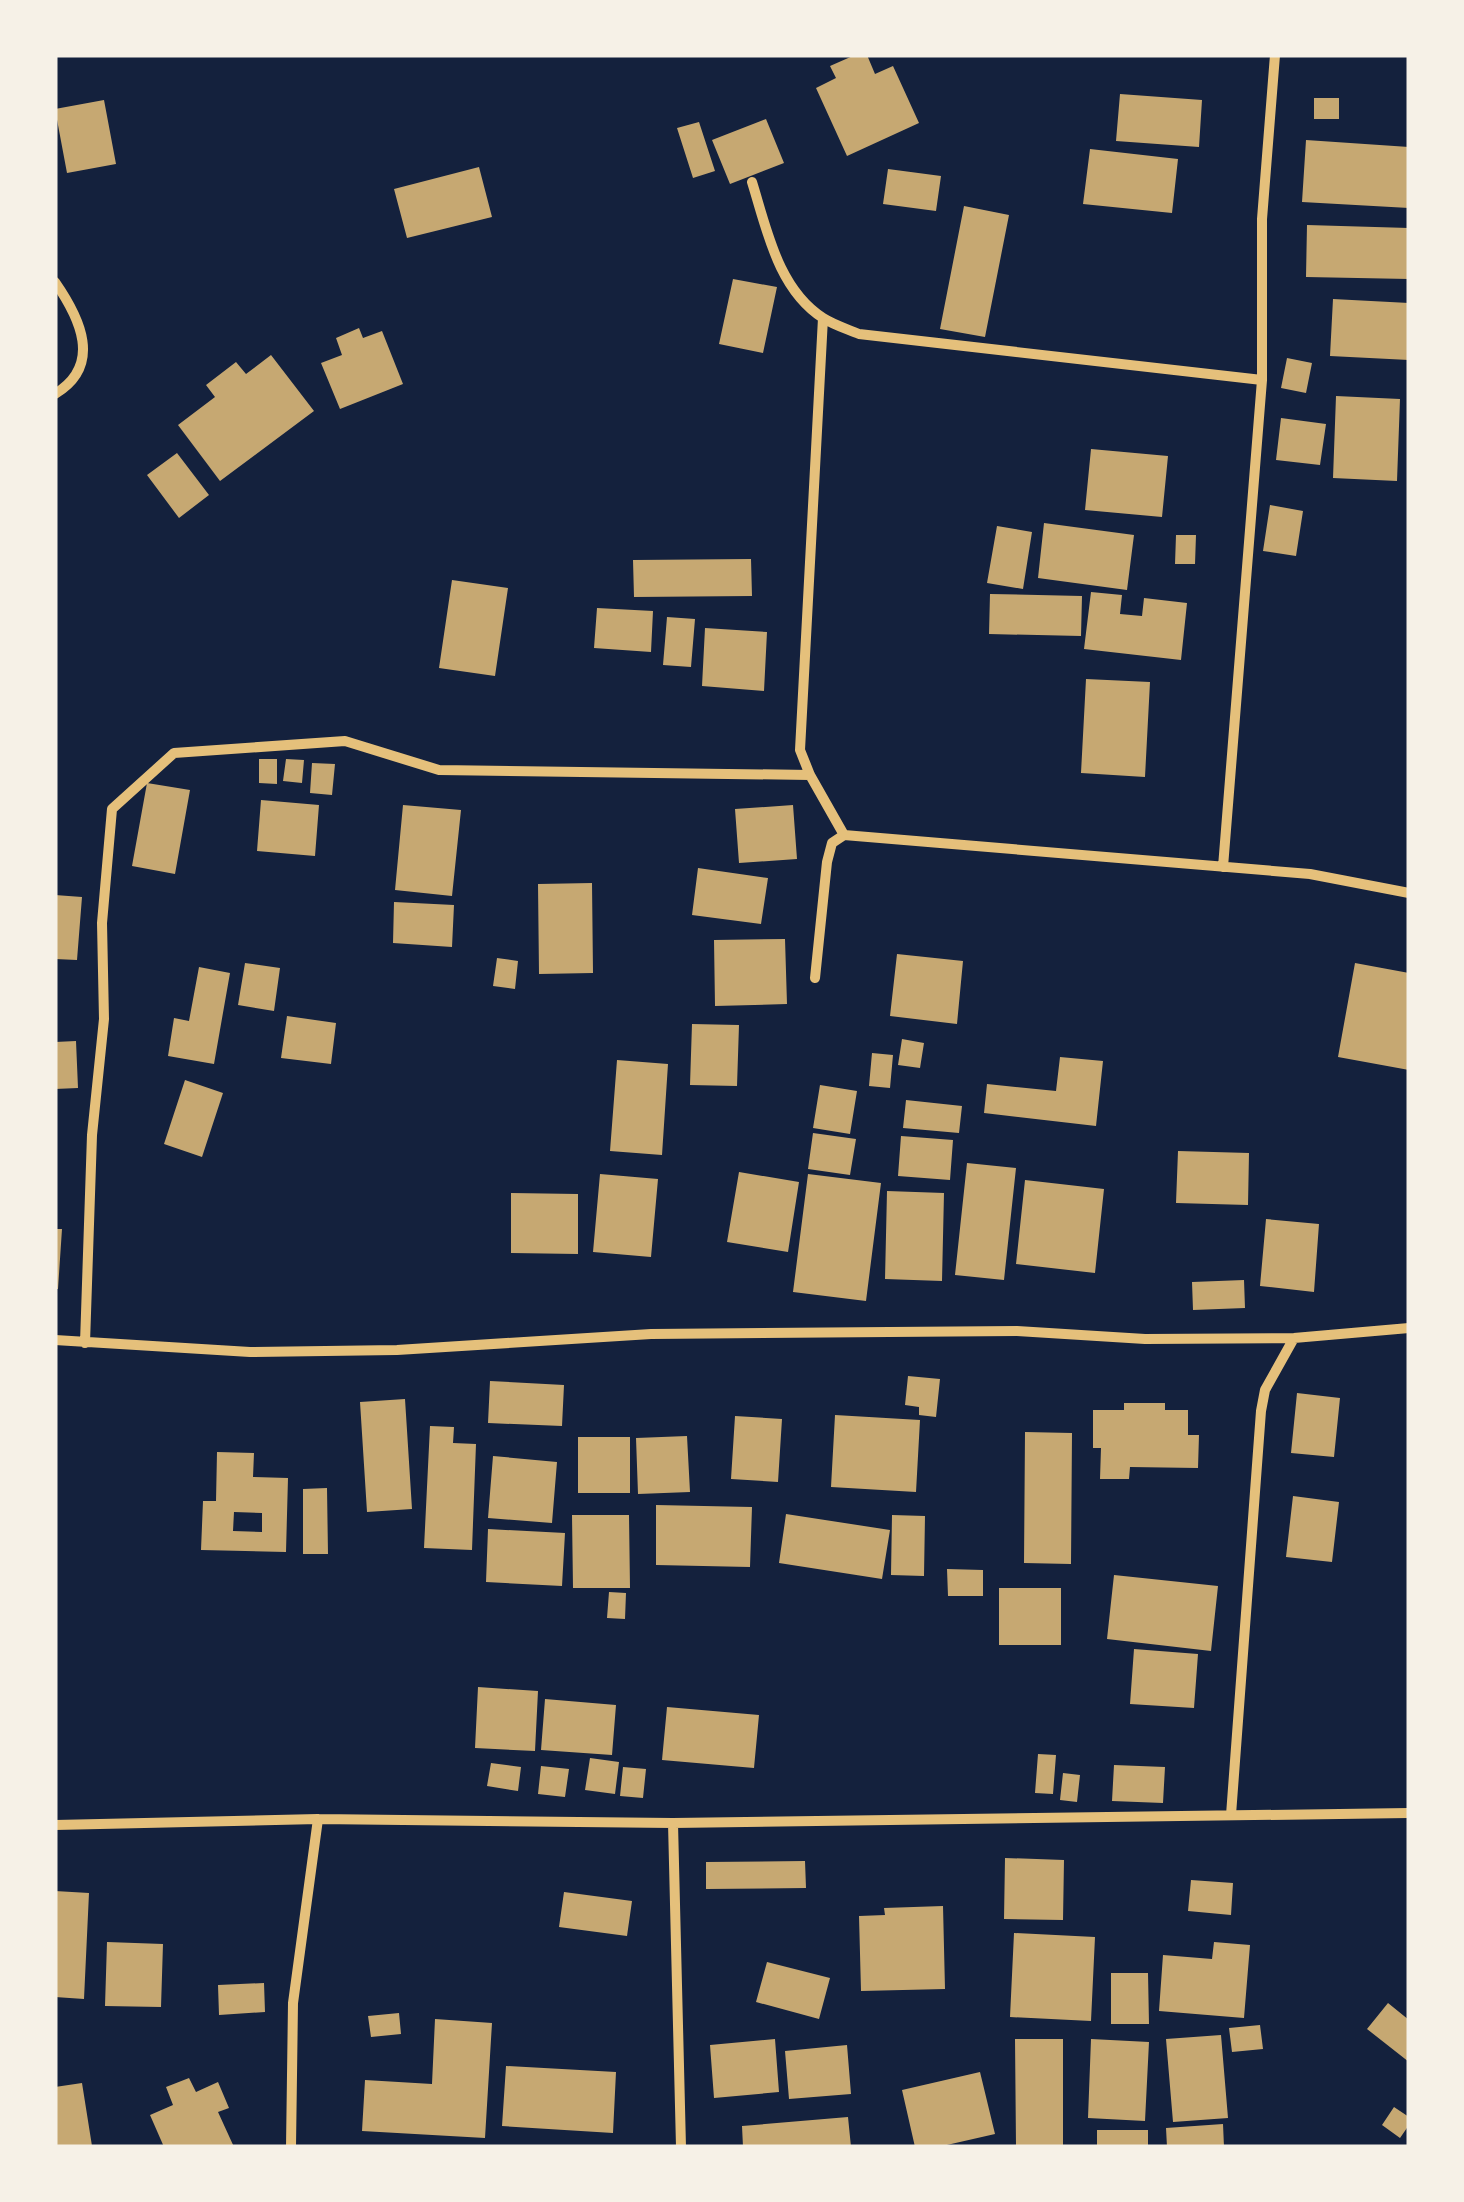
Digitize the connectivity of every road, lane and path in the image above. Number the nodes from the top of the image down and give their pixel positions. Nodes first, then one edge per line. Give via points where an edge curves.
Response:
1 (1275, 55) edge
2 (752, 182) dead end
3 (55, 282) edge
4 (824, 318) junction
5 (1262, 380) junction
6 (55, 394) edge
7 (810, 775) junction
8 (844, 835) junction
9 (1223, 866) junction
10 (1409, 892) edge
11 (815, 978) dead end
12 (1409, 1328) edge
13 (1294, 1338) junction
14 (55, 1340) edge
15 (85, 1343) junction
16 (1409, 1814) edge
17 (1231, 1815) junction
18 (318, 1820) junction
19 (673, 1824) junction
20 (55, 1826) edge
21 (290, 2147) edge
22 (682, 2147) edge

1 - 5 street via 1262,219
2 - 4 street via 779,265 799,298
3 - 6 street via 85,338 70,385
4 - 5 street via 859,334
4 - 7 street via 800,750
5 - 9 street
7 - 8 street
7 - 15 street via 438,770 345,741 174,753 112,809
8 - 9 street
8 - 11 street via 832,844 827,862
9 - 10 street
12 - 13 street
13 - 15 street via 1017,1331 651,1334 250,1352
13 - 17 street via 1261,1411
14 - 15 street
16 - 17 street
17 - 19 street
18 - 19 street
18 - 20 street
18 - 21 street via 293,2004
19 - 22 street

